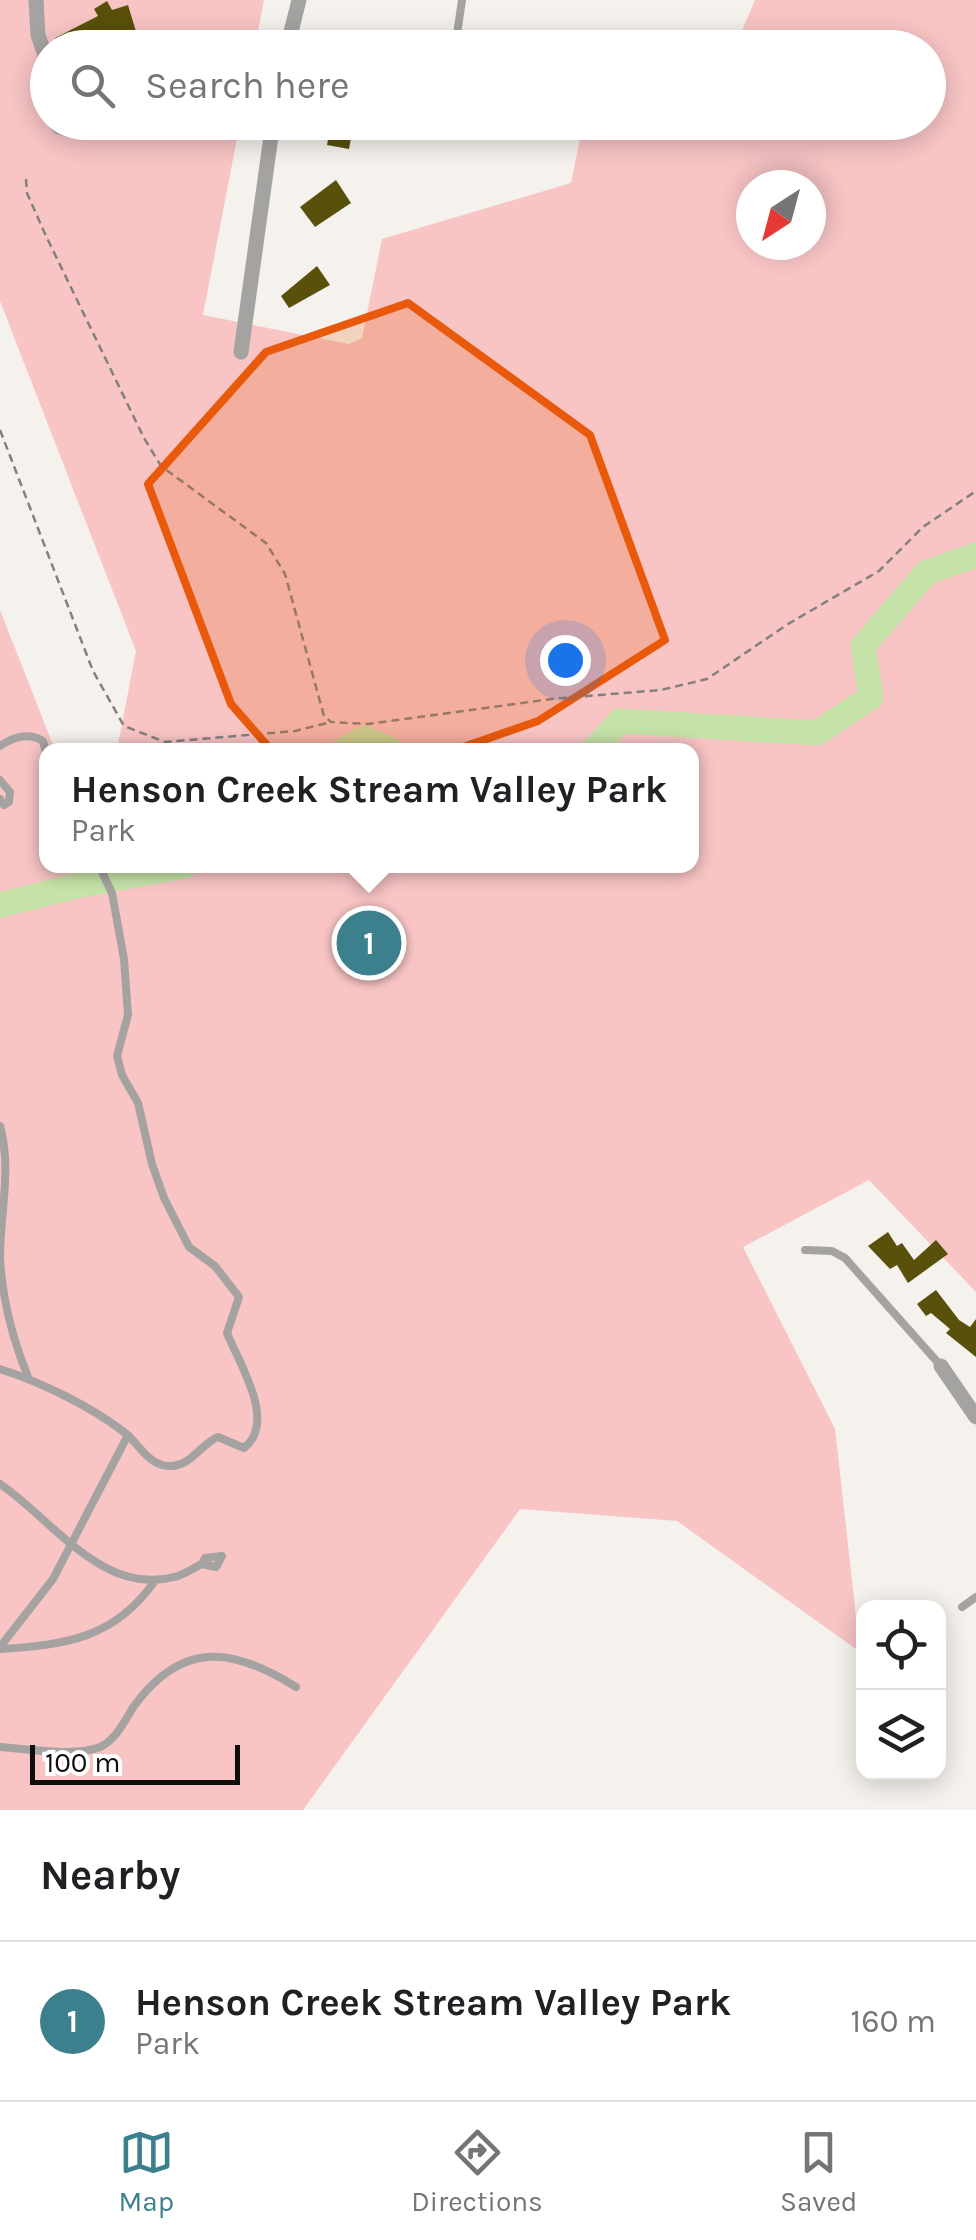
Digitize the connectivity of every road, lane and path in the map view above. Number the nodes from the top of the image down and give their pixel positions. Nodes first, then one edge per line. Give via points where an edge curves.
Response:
1 (36, 0) edge
2 (298, 0) edge
3 (462, 0) edge
4 (38, 30) edge
5 (291, 30) edge
6 (458, 30) edge
7 (270, 140) edge
8 (26, 179) dead end
9 (241, 352) dead end
10 (0, 430) edge
11 (976, 491) edge
12 (331, 722) junction
13 (43, 743) edge
14 (0, 746) edge
15 (102, 873) edge
16 (0, 1126) edge
17 (805, 1250) dead end
18 (941, 1366) joint
19 (0, 1368) edge
20 (28, 1377) junction
21 (976, 1417) edge
22 (128, 1435) junction
23 (0, 1484) edge
24 (72, 1546) junction
25 (202, 1564) dead end
26 (154, 1582) junction
27 (976, 1597) edge
28 (962, 1607) dead end
29 (0, 1648) edge
30 (296, 1687) dead end
31 (0, 1747) edge

1 - 4 street
2 - 5 street
3 - 6 lane
7 - 9 street
8 - 12 path via 54,253 161,466 266,543 285,574
10 - 12 path via 93,671 124,726 165,742
11 - 12 path via 923,526 879,571 707,678 661,690 368,724
13 - 14 lane via 29,736
15 - 22 lane via 112,893 128,992 118,1056 122,1074 181,1232 239,1297 227,1334 257,1404 258,1422 244,1448 218,1437 172,1466 144,1456
16 - 20 lane via 0,1258
17 - 18 lane via 845,1258
18 - 21 street
19 - 20 lane
20 - 22 lane
22 - 24 lane
23 - 24 lane
24 - 26 lane via 98,1564
24 - 29 lane
25 - 26 lane
26 - 29 lane via 133,1607 88,1637
27 - 28 lane
30 - 31 lane via 236,1656 197,1658 153,1686 106,1745

